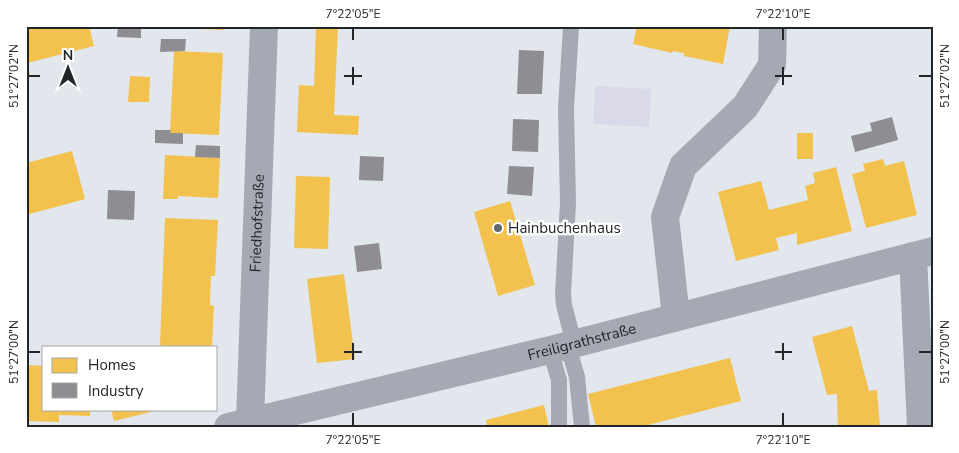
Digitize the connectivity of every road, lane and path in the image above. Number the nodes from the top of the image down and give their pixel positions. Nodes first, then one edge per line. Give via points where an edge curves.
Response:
1 (264, 26) edge
2 (571, 26) edge
3 (774, 26) edge
4 (923, 253) edge
5 (676, 317) junction
6 (564, 346) junction
7 (239, 424) edge
8 (559, 427) edge
9 (582, 427) edge
10 (921, 427) edge

1 - 7 street, Friedhofstraße
2 - 6 lane via 566,109 568,203
3 - 5 street via 772,65 746,107 684,166 665,217
4 - 5 street, Freiligrathstraße
4 - 10 street
5 - 6 street, Freiligrathstraße
6 - 7 street, Freiligrathstraße
6 - 8 lane via 558,380
6 - 9 lane via 576,377

